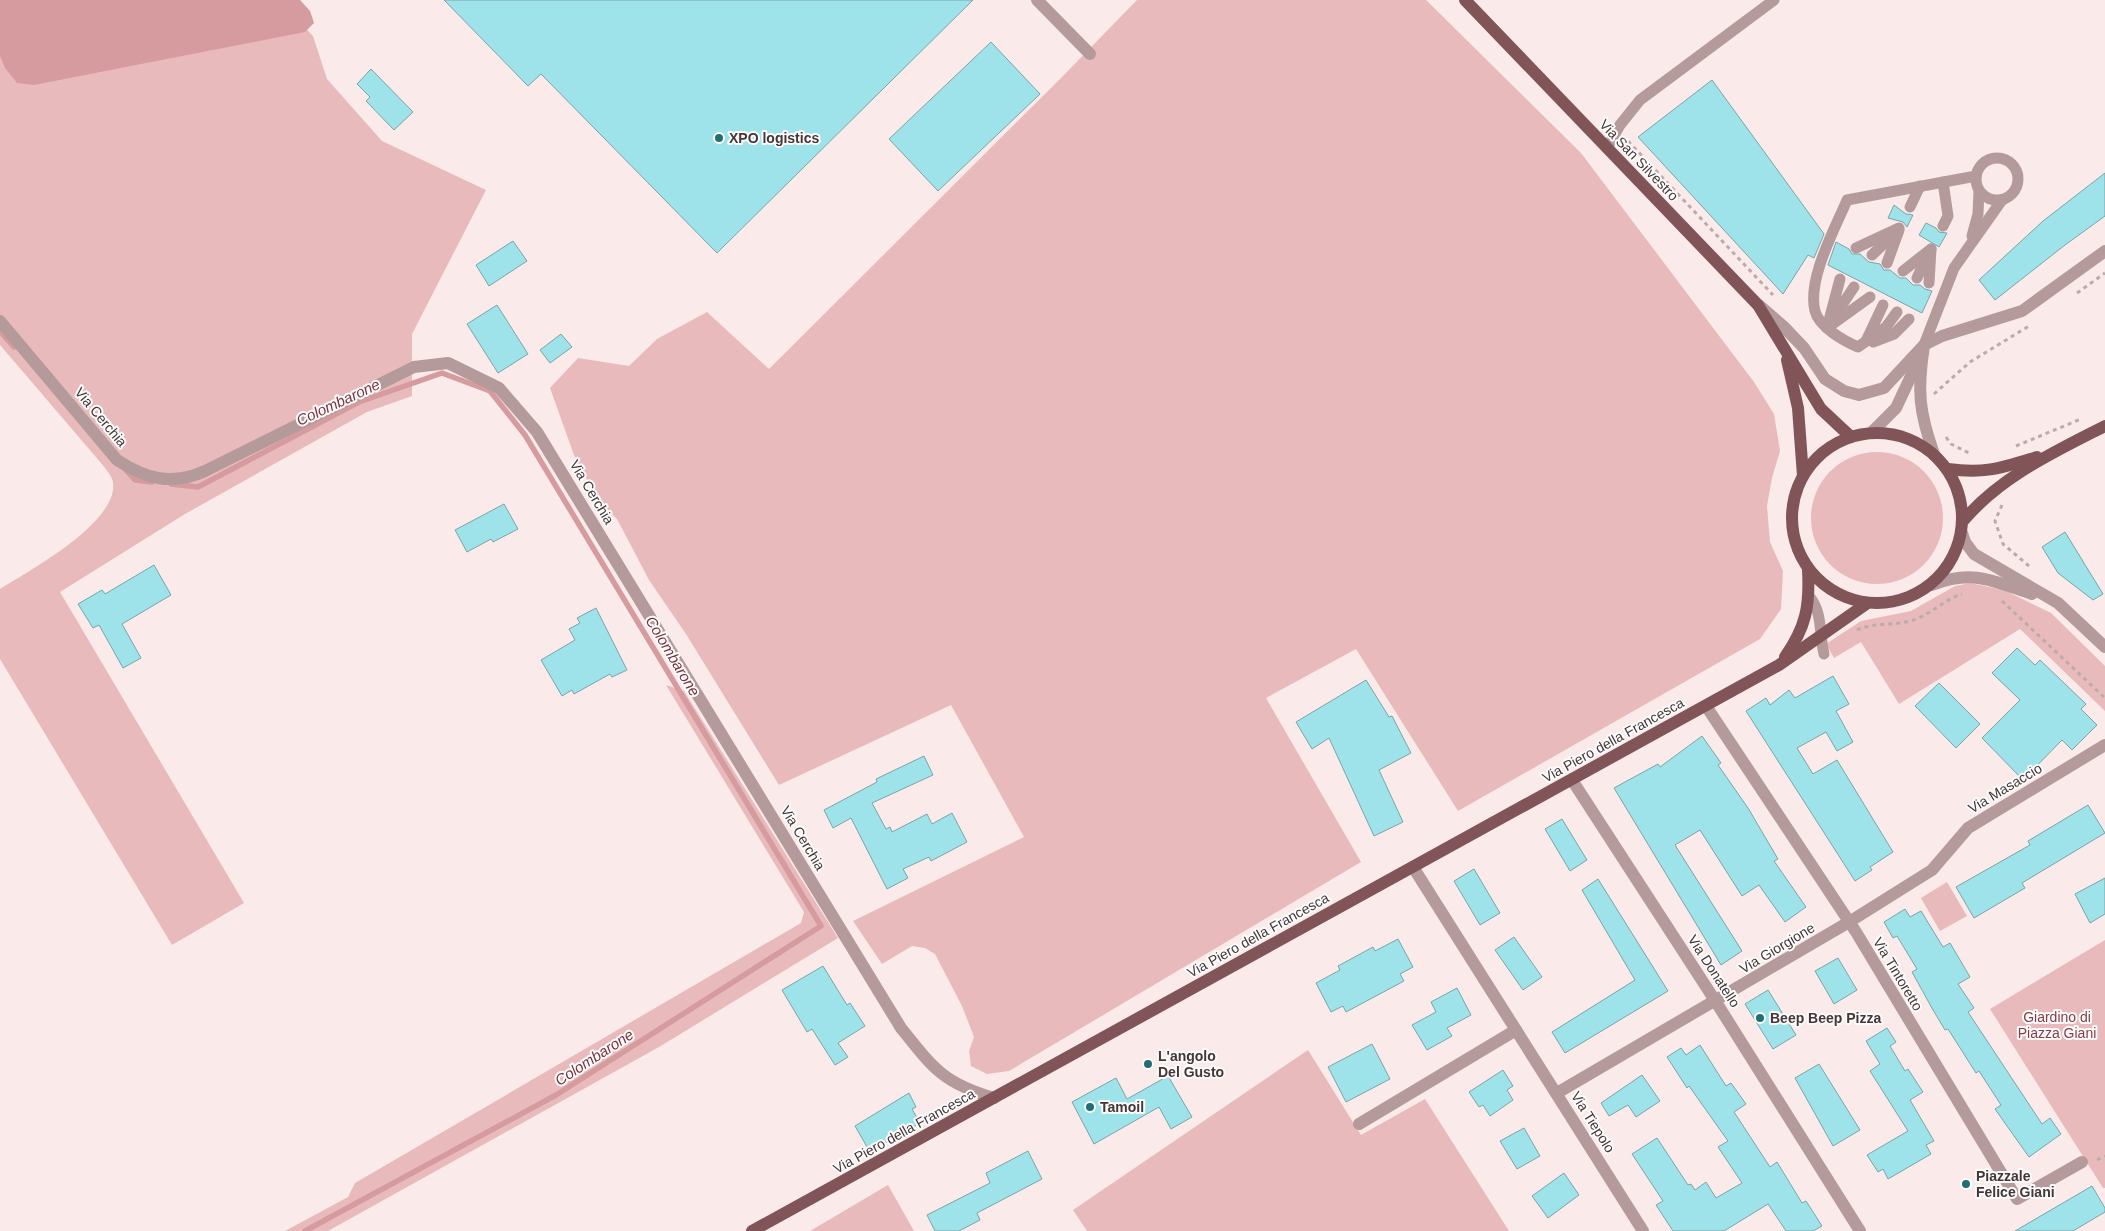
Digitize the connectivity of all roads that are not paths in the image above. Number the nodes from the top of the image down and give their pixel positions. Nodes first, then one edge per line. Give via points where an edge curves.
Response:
1 (1037, 0) edge
2 (1464, 0) edge
3 (1774, 0) edge
4 (1090, 54) dead end
5 (1607, 148) junction
6 (1976, 176) junction
7 (1943, 182) junction
8 (1920, 186) junction
9 (1979, 191) junction
10 (2002, 200) junction
11 (1910, 207) dead end
12 (1943, 226) dead end
13 (1899, 228) junction
14 (1968, 246) junction
15 (1856, 248) dead end
16 (1931, 249) junction
17 (2105, 250) edge
18 (1872, 255) dead end
19 (1887, 263) dead end
20 (1903, 271) dead end
21 (1917, 278) dead end
22 (1840, 279) dead end
23 (1930, 283) dead end
24 (1854, 288) dead end
25 (1870, 297) dead end
26 (1758, 305) junction
27 (1883, 305) dead end
28 (1897, 312) dead end
29 (1909, 319) dead end
30 (0, 321) edge
31 (1827, 328) junction
32 (1864, 345) junction
33 (1924, 345) junction
34 (1784, 347) junction
35 (2105, 426) edge
36 (1872, 432) junction
37 (1851, 437) junction
38 (2056, 451) junction
39 (1934, 454) junction
40 (1948, 469) junction
41 (1803, 476) junction
42 (1963, 527) junction
43 (1808, 570) junction
44 (1932, 585) junction
45 (1809, 596) junction
46 (2058, 603) junction
47 (1866, 604) junction
48 (1819, 636) junction
49 (2105, 647) edge
50 (1824, 654) dead end
51 (1779, 665) junction
52 (1706, 706) junction
53 (2105, 745) edge
54 (1572, 780) junction
55 (1413, 867) junction
56 (1932, 870) joint
57 (1849, 922) junction
58 (1716, 1002) junction
59 (1516, 1030) junction
60 (1557, 1093) junction
61 (994, 1098) junction
62 (1359, 1124) dead end
63 (2082, 1162) dead end
64 (771, 1226) edge
65 (752, 1231) edge
66 (1643, 1231) edge
67 (1860, 1231) edge

1 - 4 street
2 - 5 main road, Via San Silvestro
3 - 5 lane via 1640,100
5 - 26 main road, Via San Silvestro
6 - 7 lane
6 - 9 lane
6 - 10 lane via 1978,169 1988,160 2000,158 2011,163 2017,171 2018,183 2012,194
7 - 8 lane
7 - 12 lane via 1948,216
8 - 11 lane
8 - 31 lane via 1846,200 1814,287 1815,313
9 - 10 lane via 1989,199
9 - 14 lane via 1976,222
10 - 14 lane
13 - 15 lane
13 - 18 lane
13 - 19 lane
14 - 33 lane via 1946,286
16 - 20 lane
16 - 21 lane
16 - 23 lane
17 - 33 street via 2022,312 1942,336
22 - 31 lane
24 - 31 lane
25 - 31 lane
26 - 33 street via 1804,348 1825,378 1844,391 1859,395 1884,388
26 - 34 main road, Via San Silvestro
27 - 32 lane
28 - 32 lane via 1886,327
29 - 32 lane via 1894,334
30 - 61 street, Via Cerchia via 117,460 132,470 168,480 188,479 414,367 448,363 498,388 538,432 901,1028 933,1069 965,1089
31 - 32 lane via 1843,341 1858,347
33 - 36 street via 1896,408
33 - 39 street via 1919,388 1923,421
34 - 37 main road, Via San Silvestro via 1821,409
34 - 41 main road, Via San Silvestro via 1798,408
35 - 38 main road
36 - 37 main road
36 - 39 main road via 1893,434 1916,442
37 - 41 main road via 1816,458
38 - 40 main road via 2001,468 1974,472
38 - 42 main road via 2003,483 1978,503
39 - 40 main road
40 - 42 main road via 1962,502
41 - 43 main road via 1794,496 1792,526
42 - 44 main road via 1957,550
42 - 46 street via 1965,542 1974,554
43 - 45 main road, Via Piero della Francesca
43 - 47 main road via 1840,596
44 - 46 street via 1952,577 1970,576
44 - 47 main road via 1896,602
45 - 48 lane via 1819,611
45 - 51 main road, Via Piero della Francesca via 1798,639
46 - 49 street
47 - 48 main road, Via Piero della Francesca
48 - 50 lane
48 - 51 main road, Via Piero della Francesca
51 - 52 main road, Via Piero della Francesca
52 - 54 main road, Via Piero della Francesca
52 - 57 street, Via Tintoretto
53 - 56 street, Via Masaccio via 1968,828
54 - 55 main road, Via Piero della Francesca
54 - 58 street, Via Donatello
55 - 59 street, Via Tiepolo
55 - 61 main road, Via Piero della Francesca
56 - 57 street, Via Giorgione
57 - 58 street, Via Giorgione
57 - 63 street, Via Tintoretto via 2017,1200
58 - 60 street, Via Giorgione
58 - 67 street, Via Donatello
59 - 60 street, Via Tiepolo
59 - 62 street
60 - 66 street, Via Tiepolo
61 - 64 main road, Via Piero della Francesca
64 - 65 main road, Via Piero della Francesca

